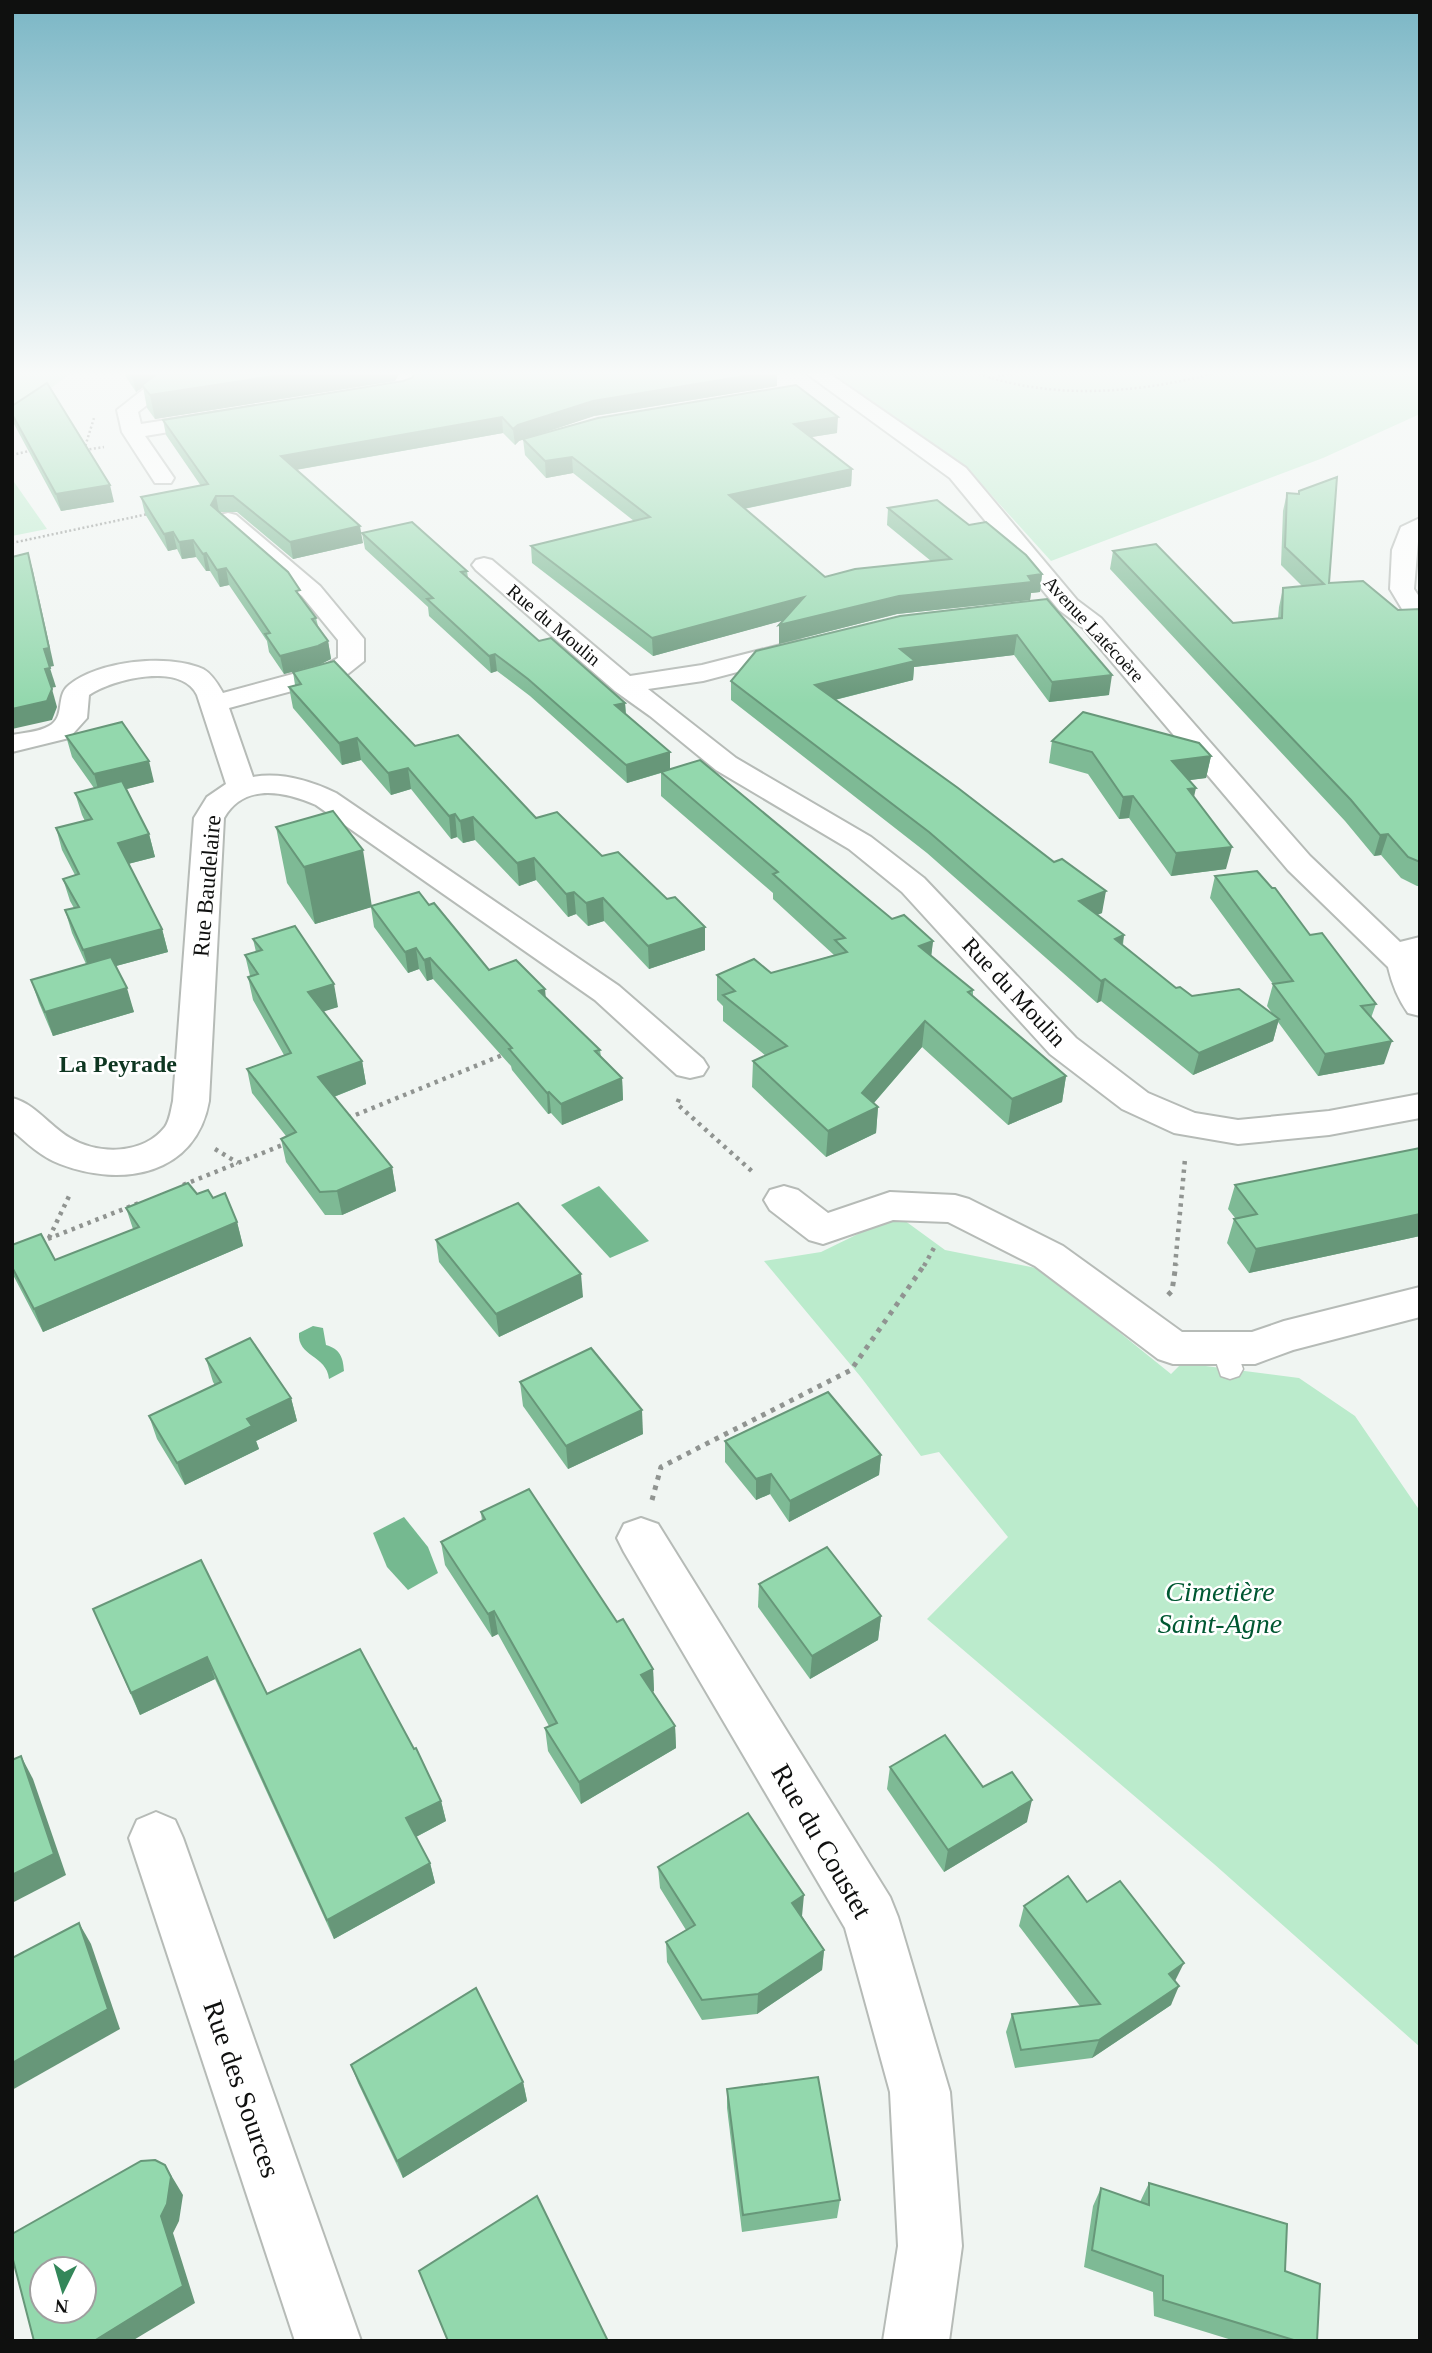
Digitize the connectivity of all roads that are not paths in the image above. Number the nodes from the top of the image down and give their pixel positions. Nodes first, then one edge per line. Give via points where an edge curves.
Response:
1 (967, 484) edge
2 (228, 520) edge
3 (1420, 525) edge
4 (1412, 551) edge
5 (484, 565) dead end
6 (1068, 605) junction
7 (1042, 608) edge
8 (1420, 619) edge
9 (820, 643) edge
10 (703, 673) junction
11 (624, 685) junction
12 (214, 704) junction
13 (660, 710) junction
14 (12, 744) edge
15 (242, 788) junction
16 (1414, 959) edge
17 (1420, 1006) edge
18 (690, 1067) road end
19 (1420, 1106) edge
20 (12, 1110) edge
21 (785, 1200) road end
22 (1420, 1302) edge
23 (641, 1538) dead end
24 (156, 1838) dead end
25 (328, 2341) edge
26 (916, 2341) edge

1 - 6 street, Avenue Latécoère
2 - 12 street via 311,592 351,639 351,661 335,671
3 - 4 street via 1409,532
4 - 8 street via 1402,589
5 - 11 street, Rue du Moulin
6 - 7 street
6 - 16 street, Avenue Latécoère via 1092,623 1299,863 1348,909
9 - 10 street
10 - 11 street
10 - 13 street
11 - 13 street, Rue du Moulin
12 - 14 street via 209,689 193,674 142,670 101,677 76,692 74,718 59,732
12 - 15 street
13 - 19 street, Rue du Moulin via 726,764 860,843 913,885 1063,1046 1135,1101 1187,1124 1238,1132 1329,1123
15 - 18 street, Rue Baudelaire via 285,785 326,799 607,993
15 - 20 street, Rue Baudelaire via 225,795 209,818 191,1101 184,1130 168,1147 144,1158 87,1160 58,1148
16 - 17 street, Avenue Latécoère via 1409,984
21 - 22 street via 823,1230 890,1206 955,1209 1049,1256 1172,1348 1227,1360 1283,1337
23 - 26 street, Rue du Coustet via 870,1917 920,2092 930,2246
24 - 25 street, Rue des Sources

